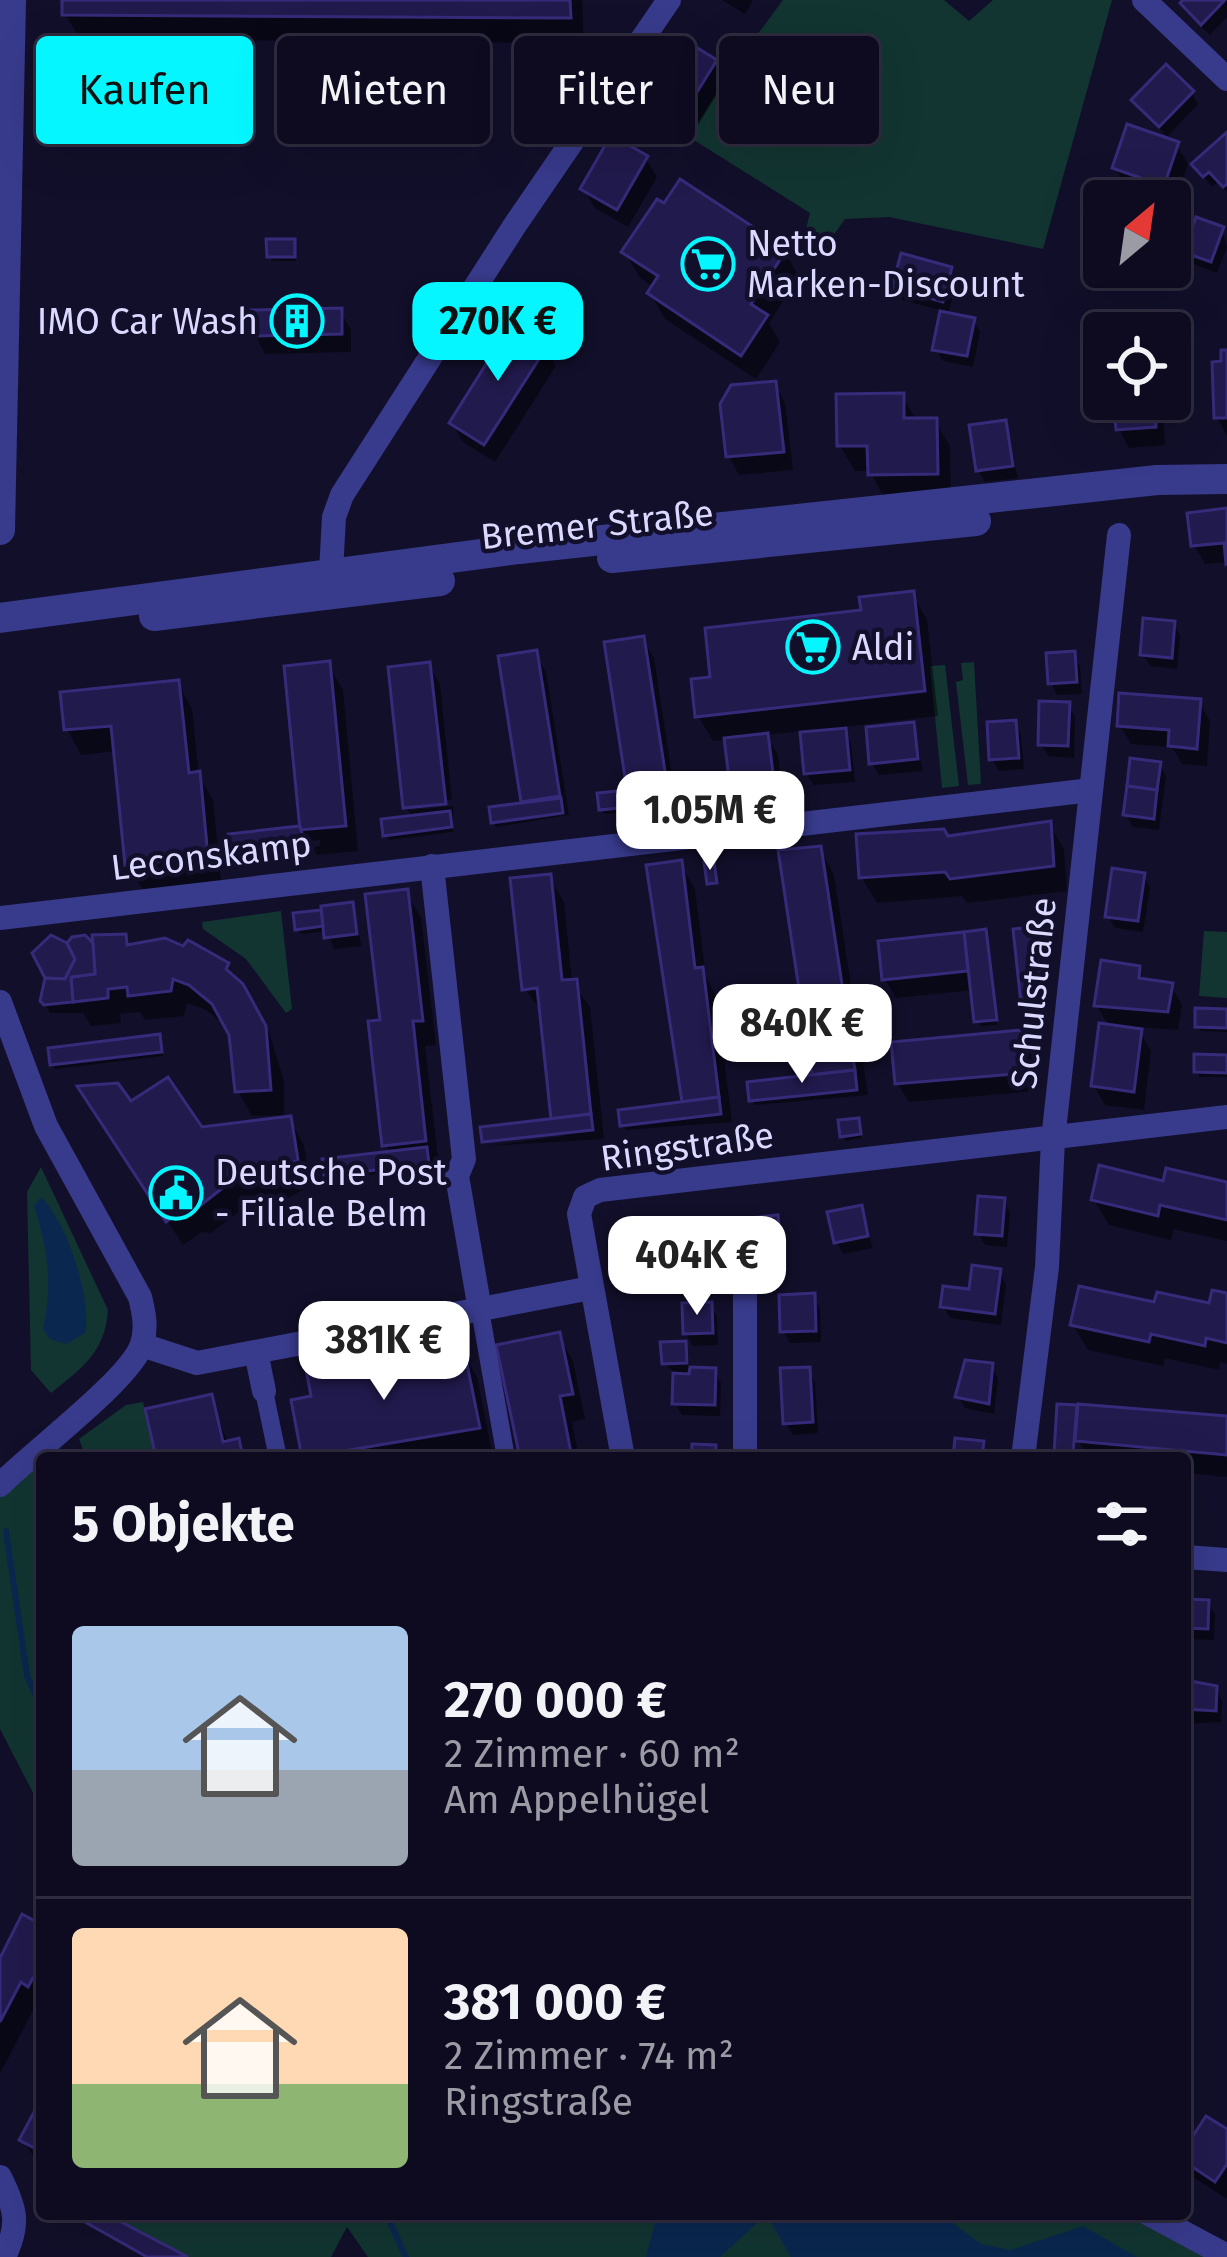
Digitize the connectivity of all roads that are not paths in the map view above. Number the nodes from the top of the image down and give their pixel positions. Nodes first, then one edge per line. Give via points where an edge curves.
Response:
1 (11, 0) edge
2 (669, 0) edge
3 (1144, 0) edge
4 (1227, 79) edge
5 (3, 135) edge
6 (1214, 481) edge
7 (0, 530) edge
8 (1119, 536) dead end
9 (331, 572) junction
10 (0, 618) edge
11 (1091, 790) junction
12 (432, 866) junction
13 (0, 918) edge
14 (0, 1002) edge
15 (1, 1012) edge
16 (1227, 1117) edge
17 (1053, 1139) junction
18 (745, 1280) dead end
19 (591, 1288) junction
20 (480, 1310) junction
21 (142, 1345) junction
22 (256, 1352) junction
23 (264, 1391) joint
24 (51, 1447) edge
25 (277, 1452) edge
26 (505, 1452) edge
27 (622, 1452) edge
28 (745, 1452) edge
29 (1024, 1452) edge
30 (36, 1458) edge
31 (0, 1485) edge
32 (1191, 1557) edge
33 (1227, 1560) edge
34 (0, 2177) edge
35 (1160, 2220) edge
36 (1227, 2256) edge
37 (4, 2257) edge

1 - 5 street
2 - 9 street via 342,495
3 - 4 street
5 - 7 street
6 - 9 street, Bremer Straße via 1157,479
6 - 10 street, Bremer Straße via 1045,513 82,625
8 - 11 street, Schulstraße
9 - 10 street, Bremer Straße
11 - 12 street, Leconskamp
11 - 17 street, Schulstraße
12 - 13 street, Leconskamp
12 - 20 street via 464,1159 457,1176
14 - 15 street
15 - 21 street via 46,1126 140,1297
16 - 17 street, Ringstraße
17 - 19 street, Ringstraße via 600,1190 585,1197 579,1214
17 - 29 street, Schulstraße
18 - 28 street
19 - 20 street
19 - 27 street
20 - 22 street
20 - 26 street
21 - 22 street via 197,1363
21 - 24 street
22 - 23 street
23 - 25 street
30 - 31 street
32 - 33 street
34 - 37 street via 17,2211
35 - 36 street

